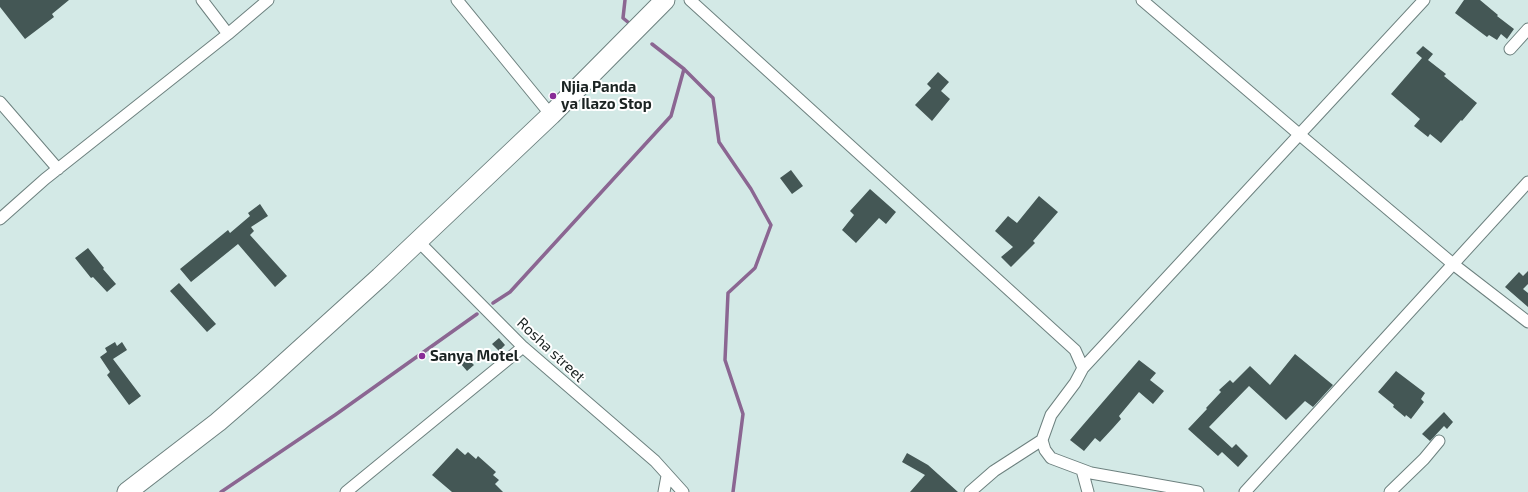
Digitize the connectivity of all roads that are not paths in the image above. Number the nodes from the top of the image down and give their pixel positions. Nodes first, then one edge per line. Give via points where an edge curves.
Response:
1 (202, 0) edge
2 (268, 0) edge
3 (457, 0) edge
4 (665, 0) edge
5 (690, 0) edge
6 (1142, 0) edge
7 (1424, 0) edge
8 (1528, 29) edge
9 (228, 34) junction
10 (1510, 49) dead end
11 (0, 102) edge
12 (551, 115) junction
13 (1300, 135) junction
14 (58, 169) junction
15 (1528, 182) edge
16 (0, 219) edge
17 (419, 242) junction
18 (1453, 264) junction
19 (1528, 322) edge
20 (523, 347) junction
21 (1083, 368) junction
22 (1042, 440) junction
23 (1439, 441) dead end
24 (1082, 470) junction
25 (667, 476) junction
26 (127, 492) edge
27 (346, 492) edge
28 (664, 492) edge
29 (683, 492) edge
30 (970, 492) edge
31 (1088, 492) edge
32 (1198, 492) edge
33 (1245, 492) edge
34 (1390, 492) edge

1 - 9 street
2 - 9 street
3 - 12 street
4 - 12 highway
5 - 21 street via 1075,350
6 - 13 street
7 - 13 street
8 - 10 street
9 - 14 street
11 - 14 street
12 - 17 highway
13 - 18 street
13 - 21 street
14 - 16 street
15 - 18 street
17 - 20 street, Rosha street
17 - 26 highway via 218,422
18 - 19 street
18 - 33 street
20 - 25 street, Rosha street via 655,461
20 - 27 street
21 - 22 street via 1051,415
22 - 24 street via 1051,458
22 - 30 street via 994,472
23 - 34 street
24 - 31 street
24 - 32 street
25 - 28 street
25 - 29 street, Rosha street

